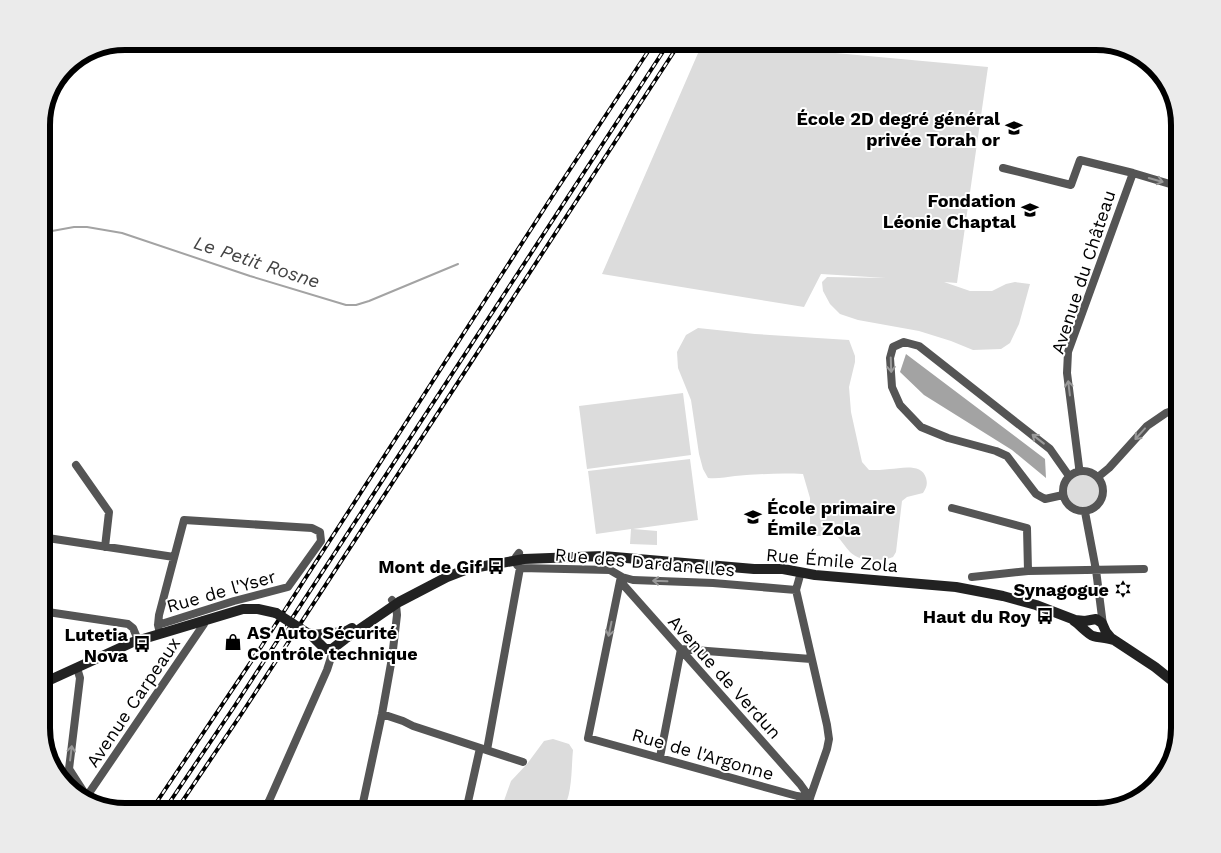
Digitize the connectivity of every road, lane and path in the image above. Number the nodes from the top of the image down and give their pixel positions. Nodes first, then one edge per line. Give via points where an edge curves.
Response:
1 (1003, 168) dead end
2 (1132, 173) junction
3 (1171, 184) edge
4 (1171, 411) edge
5 (76, 465) dead end
6 (1079, 471) junction
7 (1069, 476) junction
8 (1098, 477) junction
9 (1063, 495) junction
10 (952, 508) dead end
11 (1085, 512) junction
12 (50, 538) edge
13 (105, 547) junction
14 (174, 557) junction
15 (518, 560) junction
16 (1144, 569) dead end
17 (1096, 570) junction
18 (1028, 571) junction
19 (801, 572) junction
20 (972, 577) dead end
21 (621, 579) junction
22 (796, 590) junction
23 (394, 602) junction
24 (1101, 608) junction
25 (50, 612) edge
26 (204, 620) junction
27 (1090, 624) junction
28 (1103, 626) junction
29 (159, 629) junction
30 (304, 631) junction
31 (328, 634) junction
32 (1096, 637) junction
33 (138, 640) junction
34 (1116, 641) junction
35 (329, 647) junction
36 (681, 649) junction
37 (812, 659) junction
38 (77, 668) junction
39 (1171, 679) edge
40 (50, 680) edge
41 (382, 714) junction
42 (484, 749) junction
43 (660, 757) junction
44 (522, 762) dead end
45 (81, 788) edge
46 (89, 793) edge
47 (810, 798) junction
48 (268, 803) edge
49 (363, 803) edge
50 (468, 803) edge

1 - 2 street via 1072,185 1080,160
2 -> 3 street
6 -> 2 street, Avenue du Château via 1067,373 1068,352
4 -> 8 street via 1147,426
5 - 13 street via 109,512
6 - 7 street
6 - 8 street
7 - 9 street
7 -> 9 street via 1050,449 919,346 904,342 893,347 890,358 892,387 900,405 922,427 948,438 996,450 1007,456 1036,494 1045,499
8 - 11 street via 1104,488 1101,501
9 - 11 street via 1068,506
10 - 18 street via 1027,528
11 - 17 street
12 - 13 street
13 - 14 street
14 - 29 street via 159,615
14 - 29 street, Rue de l'Yser via 184,520 312,528 320,532 321,541 288,587 234,601
15 - 19 main road, Rue Émile Zola via 554,553
15 - 21 street, Rue des Dardanelles via 610,570
15 - 23 main road, Rue Émile Zola via 498,556 473,568 418,585
15 - 42 street
16 - 17 street
17 - 18 street
17 - 24 street
18 - 20 street
19 - 22 street
19 - 27 main road, Rue Émile Zola via 979,590
22 -> 21 street, Rue des Dardanelles
21 - 36 street, Avenue de Verdun
21 -> 43 street, Rue de l'Argonne via 588,738
22 - 37 street
23 - 31 main road, Rue Émile Zola via 348,630
23 - 35 main road, Rue Émile Zola via 345,639
23 - 41 street via 396,621
24 - 27 street
24 - 28 street
25 - 33 street via 128,624
26 - 29 main road
26 - 30 main road, bridge via 249,608 263,609 276,613
26 - 46 street, Avenue Carpeaux
27 - 28 main road via 1099,620
27 - 32 main road via 1091,636
28 - 32 main road via 1102,634
28 - 34 main road
29 - 33 main road
30 - 31 main road
30 - 35 main road
31 - 35 main road via 321,640
31 - 35 main road via 337,639
32 - 34 main road
33 - 38 main road
34 - 39 main road
35 - 48 street via 330,662
36 - 37 street
36 - 43 street
36 - 47 street, Avenue de Verdun
37 - 47 street via 829,739
38 - 40 main road
45 -> 38 street via 70,768 80,678
41 - 42 street
41 - 49 street
42 - 44 street
42 - 50 street
43 - 47 street, Rue de l'Argonne

